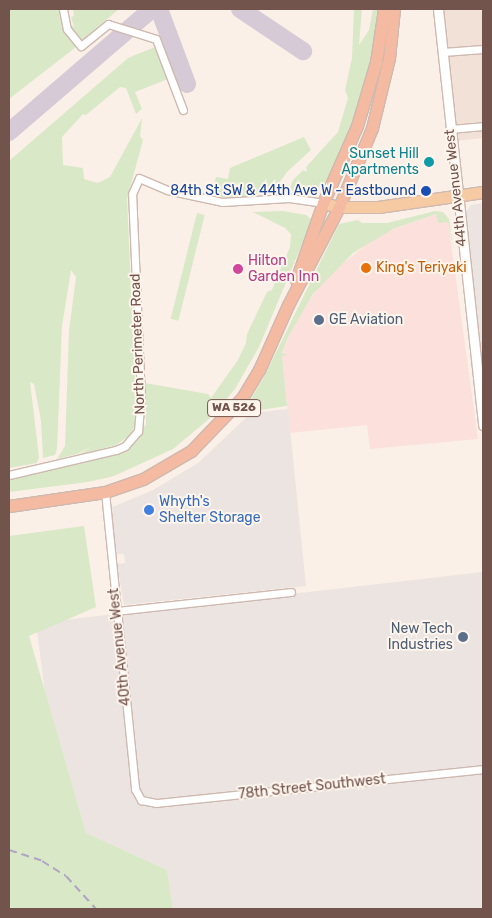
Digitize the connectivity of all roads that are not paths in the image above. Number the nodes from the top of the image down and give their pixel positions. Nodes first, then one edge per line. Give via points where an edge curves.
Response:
1 (63, 9) edge
2 (384, 9) edge
3 (394, 9) edge
4 (438, 9) edge
5 (483, 49) edge
6 (443, 52) junction
7 (183, 110) dead end
8 (483, 126) edge
9 (450, 129) junction
10 (483, 192) edge
11 (457, 195) junction
12 (324, 203) junction
13 (340, 207) junction
14 (288, 305) junction
15 (483, 426) edge
16 (9, 475) edge
17 (105, 492) junction
18 (10, 505) edge
19 (291, 592) dead end
20 (116, 611) junction
21 (483, 769) edge
22 (141, 800) joint

1 - 7 street via 68,31 81,46 108,24 156,39
2 - 12 highway via 370,88 354,136
3 - 13 highway via 389,58 380,100
4 - 6 street, 44th Avenue West
5 - 6 street
6 - 9 street, 44th Avenue West
8 - 9 street
9 - 11 street, 44th Avenue West
10 - 11 main road
11 - 13 main road via 396,206
11 - 15 street, 44th Avenue West
12 - 13 main road
12 - 14 highway, WA 526
12 - 16 street, North Perimeter Road via 289,198 222,202 167,190 139,178 132,194 142,398 138,431 125,446 116,450
13 - 14 highway, WA 526
14 - 17 highway, WA 526 via 259,370 228,417 171,465
17 - 18 highway, WA 526
17 - 20 street, 40th Avenue West
19 - 20 street
20 - 22 street, 40th Avenue West via 135,789
21 - 22 street, 78th Street Southwest via 156,804

